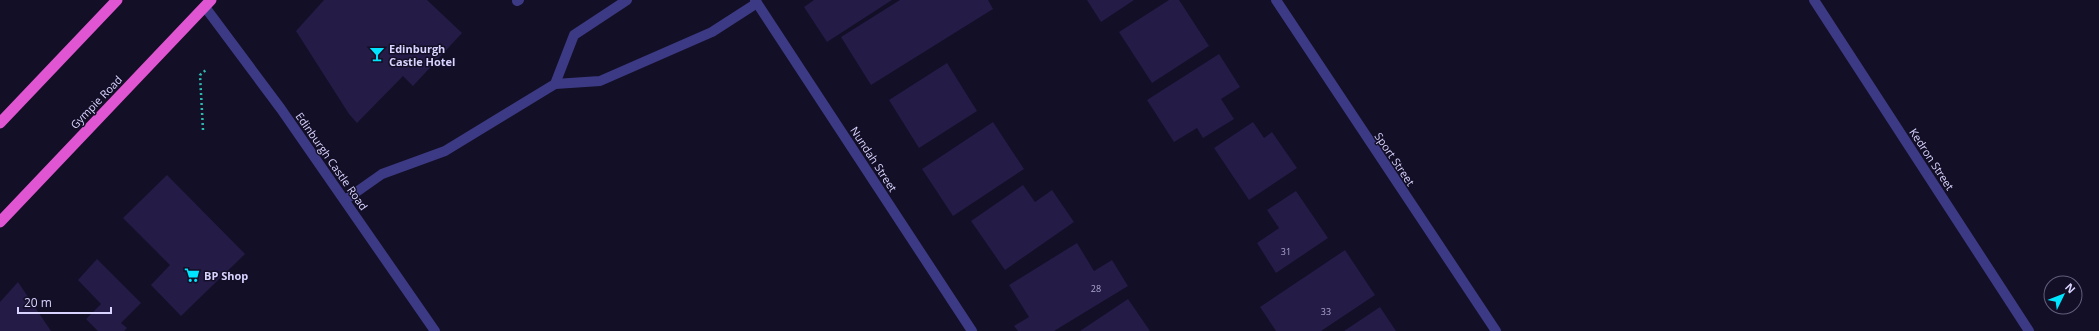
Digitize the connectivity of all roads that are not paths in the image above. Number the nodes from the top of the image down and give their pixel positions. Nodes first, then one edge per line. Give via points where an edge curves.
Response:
1 (117, 0) edge
2 (627, 0) edge
3 (1276, 0) edge
4 (1814, 0) edge
5 (756, 2) edge
6 (208, 3) edge
7 (555, 84) junction
8 (0, 123) edge
9 (345, 200) junction
10 (0, 222) edge
11 (435, 331) edge
12 (972, 331) edge
13 (1496, 331) edge
14 (2029, 331) edge

1 - 8 highway
2 - 7 street via 574,35
3 - 13 street, Sport Street
4 - 14 street, Kedron Street
5 - 7 street via 712,32 600,81
5 - 12 street, Nundah Street
6 - 9 street, Edinburgh Castle Road
6 - 10 highway, Gympie Road
7 - 9 street via 445,151 382,174
9 - 11 street, Edinburgh Castle Road

